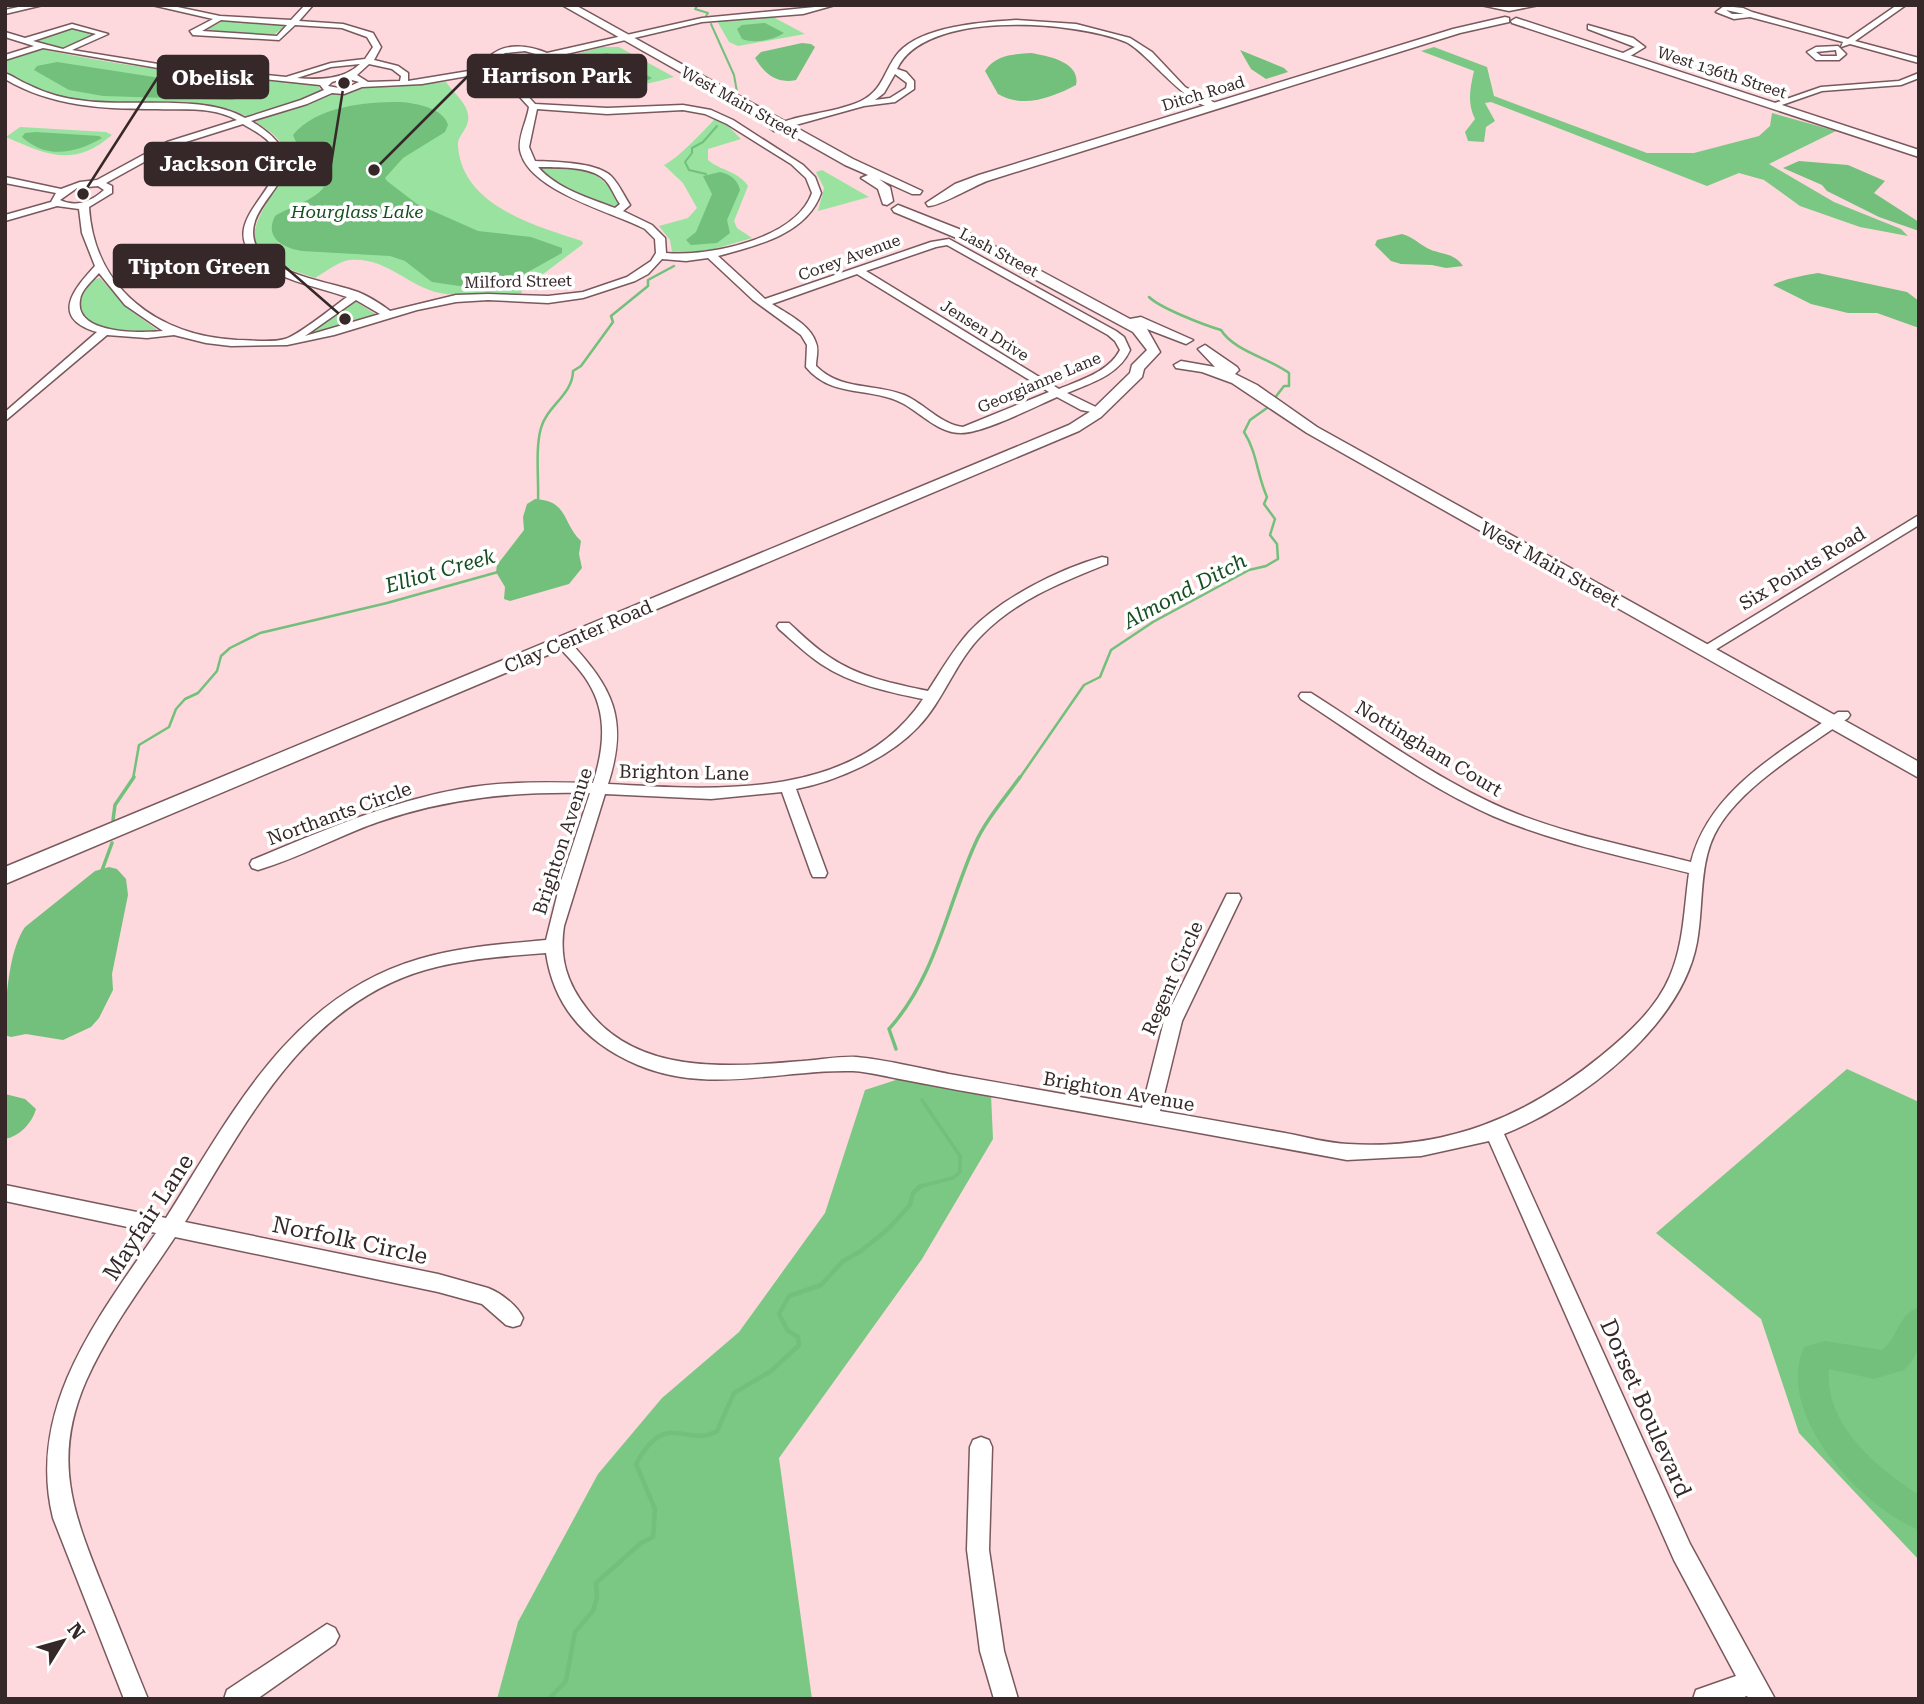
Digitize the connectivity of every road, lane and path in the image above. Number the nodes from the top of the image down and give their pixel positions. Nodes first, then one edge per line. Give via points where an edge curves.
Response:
1 (39, 5) edge
2 (309, 5) edge
3 (556, 5) edge
4 (567, 5) edge
5 (831, 5) edge
6 (1477, 5) edge
7 (1544, 5) edge
8 (1902, 5) edge
9 (162, 6) edge
10 (1506, 8) joint
11 (1488, 11) edge
12 (5, 12) edge
13 (1529, 12) edge
14 (301, 13) junction
15 (318, 13) dead end
16 (1033, 13) dead end
17 (1749, 14) dead end
18 (1061, 15) dead end
19 (334, 16) dead end
20 (220, 18) junction
21 (1510, 20) junction
22 (293, 23) junction
23 (327, 24) junction
24 (993, 24) junction
25 (1591, 27) dead end
26 (1088, 29) junction
27 (1457, 31) junction
28 (5, 34) edge
29 (622, 38) junction
30 (25, 41) junction
31 (1849, 42) junction
32 (42, 46) junction
33 (1839, 48) dead end
34 (62, 51) junction
35 (1627, 55) junction
36 (547, 56) junction
37 (5, 58) edge
38 (1919, 61) edge
39 (367, 63) junction
40 (498, 67) junction
41 (891, 70) junction
42 (5, 75) edge
43 (1919, 75) edge
44 (352, 76) junction
45 (287, 80) junction
46 (404, 84) junction
47 (363, 85) junction
48 (328, 87) junction
49 (860, 104) junction
50 (1776, 104) junction
51 (1215, 105) junction
52 (533, 107) junction
53 (244, 120) junction
54 (778, 127) junction
55 (1919, 152) edge
56 (530, 164) junction
57 (5, 180) edge
58 (99, 183) junction
59 (959, 187) junction
60 (917, 191) junction
61 (62, 192) junction
62 (56, 202) junction
63 (932, 204) junction
64 (84, 205) junction
65 (893, 205) junction
66 (617, 211) junction
67 (5, 218) edge
68 (945, 242) joint
69 (710, 255) junction
70 (660, 256) junction
71 (99, 267) junction
72 (857, 270) junction
73 (1053, 284) junction
74 (1037, 290) junction
75 (358, 295) junction
76 (764, 303) junction
77 (389, 314) junction
78 (105, 331) junction
79 (172, 332) junction
80 (1186, 340) junction
81 (288, 342) junction
82 (1205, 349) junction
83 (1153, 351) junction
84 (1124, 354) joint
85 (1178, 364) junction
86 (1137, 374) junction
87 (1266, 391) junction
88 (1058, 393) junction
89 (1098, 412) junction
90 (5, 418) edge
91 (1919, 519) edge
92 (1102, 561) dead end
93 (785, 626) dead end
94 (563, 643) junction
95 (1710, 647) junction
96 (932, 696) junction
97 (1306, 696) dead end
98 (1838, 719) junction
99 (1919, 758) edge
100 (1919, 771) edge
101 (788, 788) junction
102 (600, 790) junction
103 (258, 863) dead end
104 (1697, 869) junction
105 (819, 873) dead end
106 (5, 876) edge
107 (1233, 898) dead end
108 (553, 946) junction
109 (1149, 1118) junction
110 (1494, 1132) junction
111 (5, 1193) edge
112 (170, 1227) junction
113 (513, 1318) dead end
114 (981, 1447) dead end
115 (327, 1636) dead end
116 (1757, 1690) edge
117 (136, 1699) edge
118 (236, 1699) edge
119 (1006, 1699) edge
120 (1705, 1699) edge

1 - 12 street
2 - 14 street
3 - 29 street, West Main Street
4 - 29 street, West Main Street
5 - 29 street via 803,12 702,20
6 - 11 street
7 - 13 street
8 - 31 street
9 - 20 street
10 - 11 street, Ditch Road
10 - 13 street, West 136th Street
11 - 21 street, West 136th Street
11 - 27 street, Ditch Road
13 - 21 street, Ditch Road
13 - 35 street, West 136th Street via 1540,24
14 - 15 street
14 - 22 street
16 - 24 street via 1007,16
17 - 31 street
18 - 26 street
19 - 23 street
20 - 22 street
20 - 22 street via 193,33 279,38
21 - 27 street, Ditch Road
21 - 35 street, West 136th Street
22 - 23 street
23 - 39 street via 355,29 372,38 376,49
24 - 26 street
24 - 41 street via 928,38 900,55
25 - 35 street via 1640,45 1641,49
26 - 51 street via 1144,48 1179,87
27 - 51 street, Ditch Road
28 - 30 street
29 - 36 street
29 - 54 street, West Main Street
30 - 32 street
30 - 34 street via 72,26 104,34
31 - 33 street
31 - 38 street
32 - 34 street
32 - 37 street
34 - 45 street
35 - 50 street, West 136th Street
36 - 40 street
36 - 40 street via 531,49 507,50 492,57
39 - 44 street
39 - 45 street via 321,66
39 - 46 street via 398,69 405,75
40 - 46 street
40 - 52 street
41 - 49 street via 881,91
41 - 49 street via 907,76 910,89 892,100
42 - 53 street via 30,90 70,100 216,109
43 - 50 street via 1901,83 1821,89
44 - 47 street via 363,79
44 - 48 street via 338,77
45 - 48 street
46 - 47 street
47 - 48 street via 347,90
48 - 53 street via 304,102
49 - 54 street
50 - 55 street, West 136th Street
51 - 59 street, Ditch Road
52 - 56 street via 524,144
52 - 69 street via 702,110 738,125 748,137 810,176 816,192 803,216 766,238
53 - 58 street via 157,149
53 - 75 street via 271,137 281,154 279,171 249,229 255,251 280,270
54 - 60 street, West Main Street
54 - 65 street, West Main Street via 881,185
56 - 66 street via 561,191
56 - 66 street via 583,167 605,176 625,205
57 - 61 street
58 - 61 street
58 - 64 street via 109,191
59 - 60 street, Ditch Road
59 - 63 street, Ditch Road
60 - 63 street via 931,197
60 - 65 street via 896,193
61 - 62 street
62 - 64 street
62 - 67 street
63 - 65 street via 921,209
63 - 80 street via 942,218 1105,305
64 - 71 street, Milford Street via 87,238
65 - 73 street, West Main Street via 961,234
66 - 70 street via 656,232 662,243
68 - 72 street, Corey Avenue
68 - 74 street, Lash Street
69 - 70 street
69 - 76 street
70 - 77 street, Milford Street via 632,278 579,296 551,300 457,298
71 - 78 street, Milford Street via 79,291 73,308 86,324
71 - 79 street, Milford Street via 132,306
72 - 76 street, Corey Avenue
72 - 88 street, Jensen Drive
73 - 74 street, Lash Street
73 - 83 street, West Main Street via 1141,331
74 - 84 street, Lash Street via 1116,336 1123,343
75 - 77 street
75 - 81 street
76 - 88 street, Georgianne Lane via 809,337 811,367 824,379 894,395 949,428 973,428
77 - 81 street, Milford Street
78 - 79 street, Milford Street via 148,336
78 - 90 street
79 - 81 street, Milford Street via 242,344
80 - 82 street, West Main Street
80 - 83 street via 1162,341
82 - 85 street via 1203,359
82 - 87 street, West Main Street via 1220,364
83 - 85 street, West Main Street via 1162,360
83 - 86 street, Clay Center Road
84 - 88 street, Georgianne Lane via 1107,372
85 - 86 street, Clay Center Road
85 - 87 street, West Main Street via 1231,376
86 - 89 street, Clay Center Road
87 - 95 street, West Main Street via 1312,430
88 - 89 street, Jensen Drive
89 - 94 street, Clay Center Road via 1074,428
91 - 95 street, Six Points Road
92 - 96 street, Brighton Lane via 1006,607 975,634
93 - 96 street via 838,668
94 - 102 street, Brighton Avenue via 593,677 609,711 610,754
94 - 106 street, Clay Center Road
95 - 98 street, West Main Street
96 - 101 street, Brighton Lane via 913,724 883,749 839,772
97 - 104 street, Nottingham Court via 1497,812 1562,835
98 - 99 street, West Main Street
98 - 100 street, West Main Street
98 - 104 street, Brighton Avenue via 1736,795 1710,829
101 - 102 street, Brighton Lane via 723,794
101 - 105 street
102 - 103 street, Northants Circle via 528,786 444,797 375,816
102 - 108 street, Brighton Avenue via 568,884
104 - 110 street, Brighton Avenue via 1690,945 1679,978 1651,1022 1544,1108
107 - 109 street, Regent Circle via 1172,1021
108 - 109 street, Brighton Avenue via 558,977 578,1013 619,1048 645,1060 707,1073 854,1064
108 - 112 street, Mayfair Lane via 460,954 410,967 329,1012 276,1066
109 - 110 street, Brighton Avenue via 1348,1152 1427,1148
110 - 116 street, Dorset Boulevard via 1682,1552
111 - 112 street, Norfolk Circle
112 - 113 street, Norfolk Circle via 479,1294
112 - 117 street, Mayfair Lane via 79,1376 59,1442 62,1507
114 - 119 street via 978,1550 992,1651
115 - 118 street
116 - 120 street

